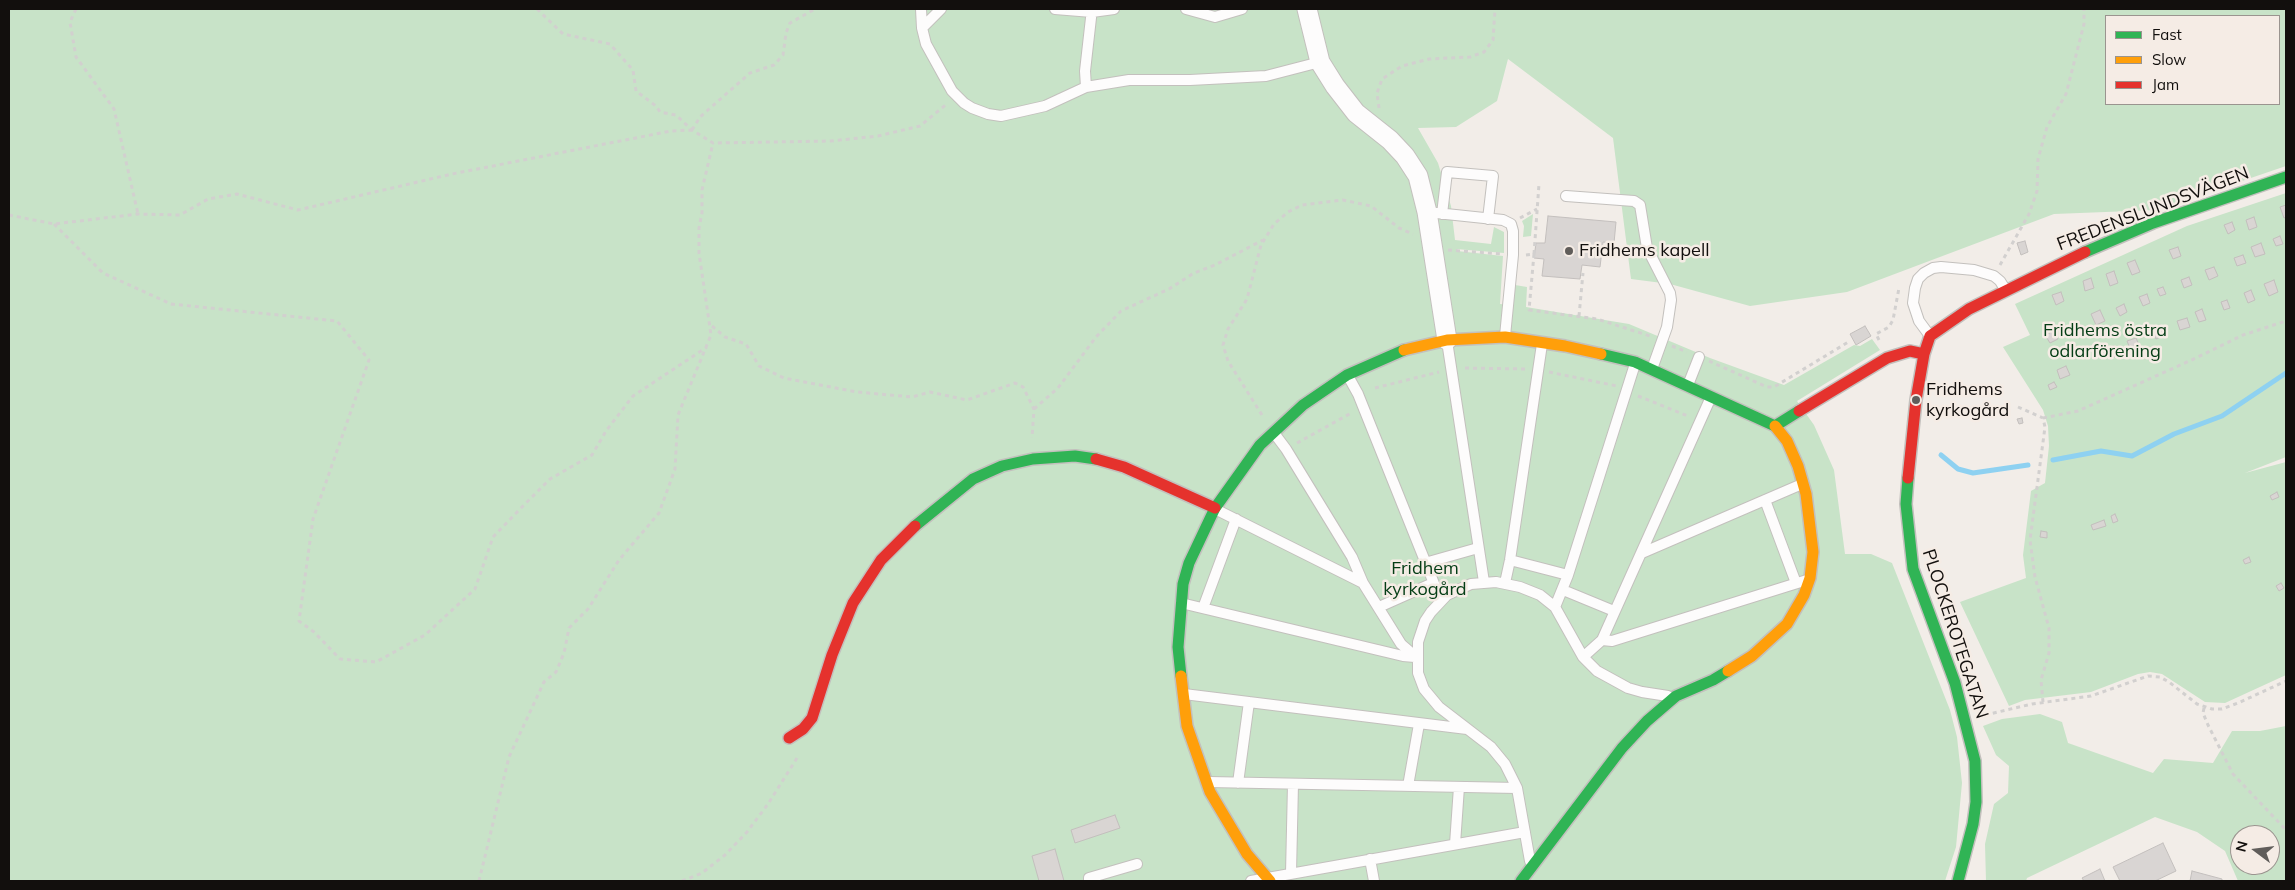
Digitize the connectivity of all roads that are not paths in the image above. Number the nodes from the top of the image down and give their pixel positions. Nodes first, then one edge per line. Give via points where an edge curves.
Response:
1 (921, 9) edge
2 (941, 9) edge
3 (1055, 9) edge
4 (1114, 9) edge
5 (1186, 9) edge
6 (1242, 9) edge
7 (1308, 9) edge
8 (1092, 11) edge
9 (922, 28) junction
10 (1320, 62) junction
11 (1086, 87) junction
12 (2286, 177) edge
13 (1566, 196) dead end
14 (1434, 213) junction
15 (1488, 219) junction
16 (2006, 290) junction
17 (1930, 336) junction
18 (1505, 337) junction
19 (1447, 340) junction
20 (1542, 343) junction
21 (1924, 354) junction
22 (1699, 356) road end
23 (1635, 362) junction
24 (1652, 370) junction
25 (1347, 375) junction
26 (1688, 385) junction
27 (1712, 396) junction
28 (1775, 426) junction
29 (1272, 432) junction
30 (1804, 483) junction
31 (1765, 500) junction
32 (1214, 508) junction
33 (1236, 519) junction
34 (1478, 548) junction
35 (1642, 553) junction
36 (1510, 560) junction
37 (1425, 563) junction
38 (1568, 575) junction
39 (1810, 578) junction
40 (1484, 582) junction
41 (1362, 583) junction
42 (1433, 583) junction
43 (1505, 583) junction
44 (1796, 583) junction
45 (1563, 590) junction
46 (1441, 601) junction
47 (1181, 603) junction
48 (1379, 607) junction
49 (1554, 607) junction
50 (1203, 608) junction
51 (1614, 610) junction
52 (1602, 640) junction
53 (1416, 657) junction
54 (1583, 657) junction
55 (1184, 694) junction
56 (1676, 696) junction
57 (1249, 702) junction
58 (1419, 724) junction
59 (1470, 729) junction
60 (789, 738) dead end
61 (1206, 782) junction
62 (1238, 783) junction
63 (1292, 784) junction
64 (1408, 786) junction
65 (1459, 787) junction
66 (1517, 788) junction
67 (1525, 832) junction
68 (1455, 844) junction
69 (1370, 859) junction
70 (1137, 864) dead end
71 (1530, 867) junction
72 (1291, 873) junction
73 (1268, 879) edge
74 (1090, 881) edge
75 (1251, 881) edge
76 (1374, 881) edge
77 (1521, 881) edge
78 (1958, 881) edge

1 - 9 lane
2 - 9 lane
3 - 8 lane
4 - 8 lane
5 - 6 lane via 1215,16
7 - 10 street
8 - 11 lane
9 - 11 lane via 942,76 957,96 972,108 988,114 1001,116 1045,106
10 - 11 lane via 1266,76 1129,80
10 - 14 street via 1348,104 1390,140 1411,164
12 - 16 street, FREDENSLUNDSVÄGEN via 2153,224 2080,254
13 - 24 lane via 1634,201 1640,205 1647,248 1670,293 1670,316
14 - 15 lane
14 - 15 lane via 1447,172 1493,176
14 - 19 street via 1431,248
15 - 18 lane via 1511,224 1513,232
16 - 17 street, FREDENSLUNDSVÄGEN via 1969,309
16 - 17 lane via 1994,276 1957,267 1933,268 1924,273 1918,279 1914,303 1919,322
17 - 21 street, PLOCKEROTEGATAN
18 - 19 street
18 - 20 street
19 - 25 street via 1403,350
19 - 34 lane
20 - 23 street
20 - 36 lane
21 - 28 street via 1910,351 1887,358
21 - 78 street, PLOCKEROTEGATAN via 1907,487 1909,549 1920,592 1955,683 1975,761 1976,802 1967,853
22 - 26 lane
23 - 24 street
23 - 38 lane
24 - 26 street
25 - 29 street via 1303,405
25 - 37 lane via 1358,394
26 - 27 street
27 - 28 street
27 - 35 lane
28 - 30 street via 1787,441
29 - 32 street
29 - 41 lane via 1286,449 1352,557
30 - 31 lane
30 - 39 street via 1813,552
31 - 35 lane
31 - 44 lane
32 - 33 lane
32 - 47 street via 1189,563
32 - 60 street via 1134,471 1102,460 1074,456 1034,459 1002,466 973,479 892,546 858,594 835,648 814,714 803,729
33 - 41 lane
33 - 50 lane
34 - 37 lane
34 - 40 lane
35 - 51 lane
36 - 38 lane
36 - 43 lane
37 - 42 lane
38 - 45 lane
39 - 44 lane
39 - 56 street via 1787,624 1770,641 1713,680
40 - 43 lane
40 - 46 lane via 1457,589
41 - 48 lane
42 - 46 lane
42 - 48 lane
43 - 49 lane via 1540,595
44 - 52 lane via 1612,641
45 - 49 lane
45 - 51 lane
46 - 53 lane via 1419,635
47 - 50 lane
47 - 55 street via 1178,647
48 - 53 lane via 1401,644
49 - 54 lane
50 - 53 lane
51 - 52 lane
52 - 54 lane
53 - 59 lane via 1424,690 1439,707
54 - 56 lane via 1605,676 1628,688 1660,696
55 - 57 lane
55 - 61 street via 1187,726
56 - 71 street via 1622,748
57 - 58 lane
57 - 62 lane
58 - 59 lane
58 - 64 lane
59 - 66 lane via 1506,764
61 - 62 lane
61 - 73 street via 1247,854
62 - 63 lane
63 - 64 lane
63 - 72 lane
64 - 65 lane
65 - 66 lane
65 - 68 lane
66 - 67 lane
67 - 68 lane
67 - 71 lane
68 - 69 lane
69 - 72 lane
69 - 76 lane
70 - 74 lane via 1088,878
71 - 77 street
72 - 73 lane
73 - 75 lane

